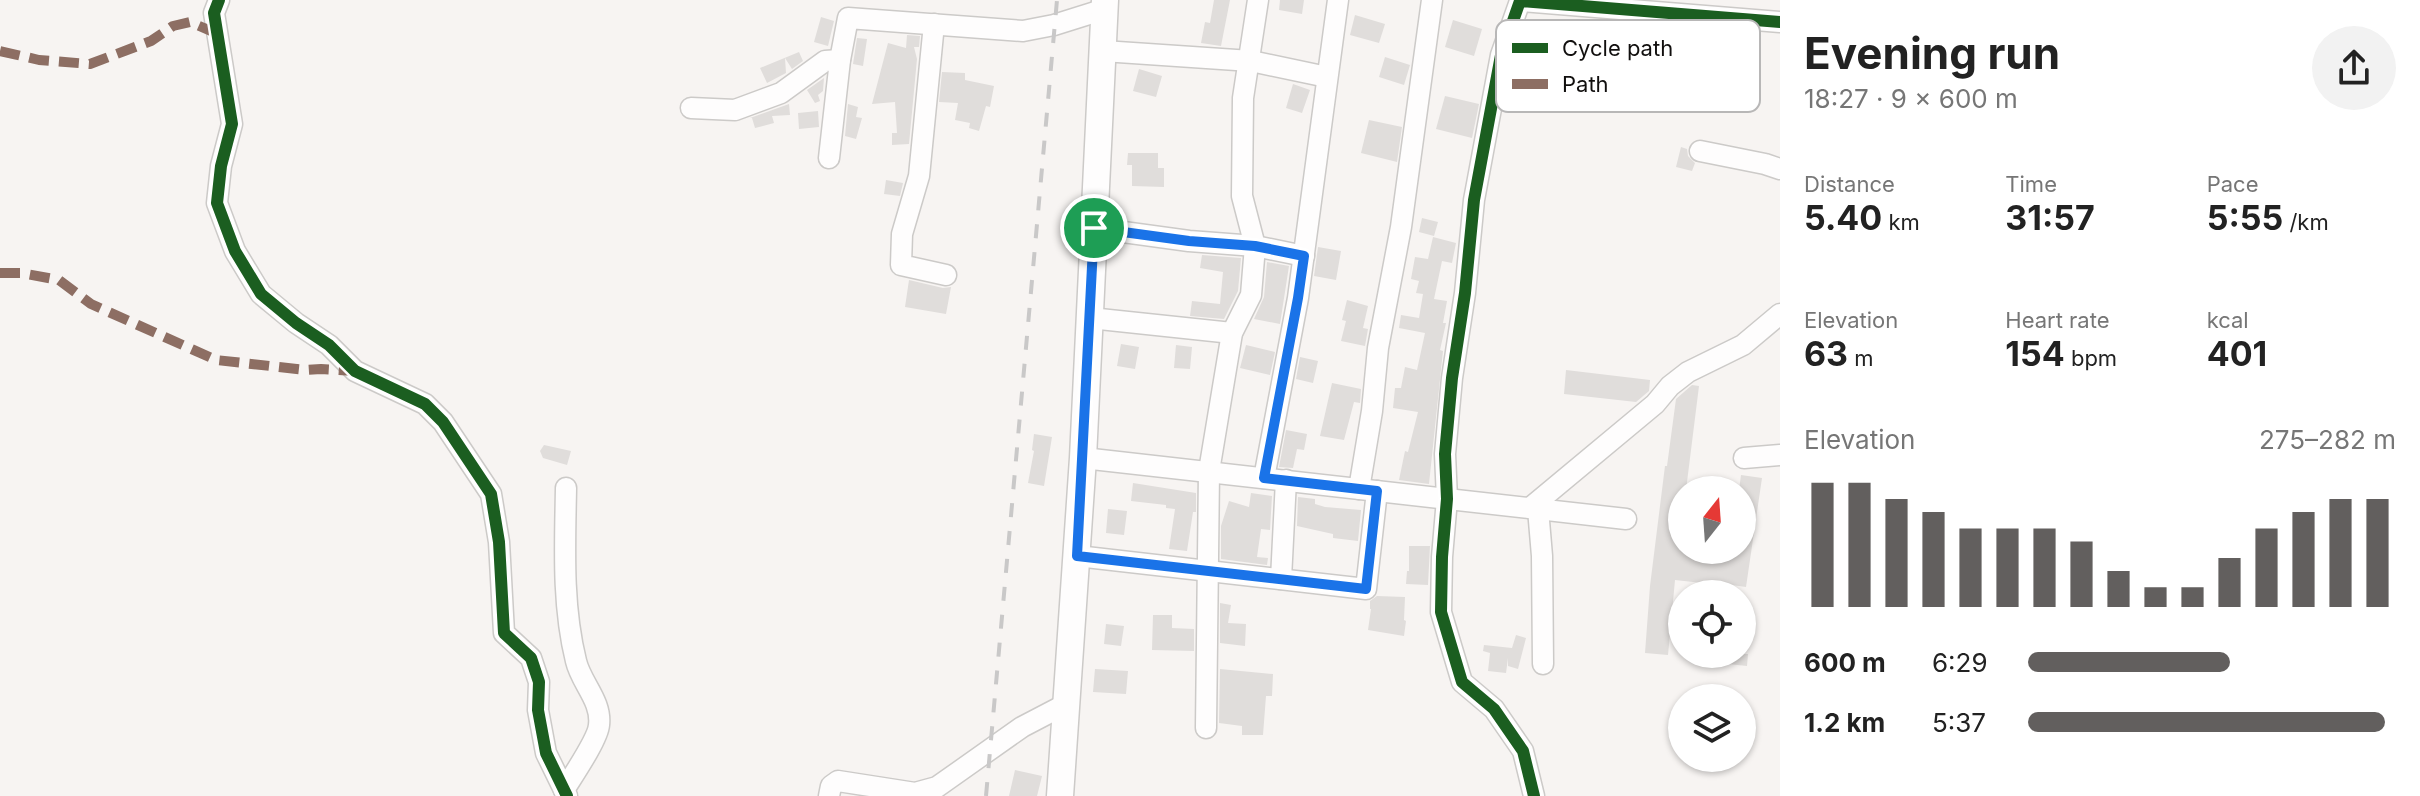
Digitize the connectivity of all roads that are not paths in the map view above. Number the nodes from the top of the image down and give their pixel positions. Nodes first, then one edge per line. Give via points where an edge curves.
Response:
1 (219, 0) edge
2 (1258, 0) edge
3 (1338, 0) edge
4 (1432, 0) edge
5 (1105, 4) edge
6 (1704, 7) edge
7 (1513, 20) edge
8 (1780, 22) edge
9 (934, 24) junction
10 (1103, 51) junction
11 (840, 60) junction
12 (1251, 61) junction
13 (1327, 77) junction
14 (1496, 82) edge
15 (691, 108) dead end
16 (1700, 151) dead end
17 (829, 158) dead end
18 (1780, 169) edge
19 (1094, 228) junction
20 (1255, 246) junction
21 (1304, 256) junction
22 (946, 275) dead end
23 (1780, 314) edge
24 (1090, 318) junction
25 (1232, 333) junction
26 (1780, 455) edge
27 (1083, 458) junction
28 (1744, 458) dead end
29 (1209, 471) junction
30 (1264, 478) junction
31 (1286, 480) junction
32 (566, 488) dead end
33 (1368, 490) junction
34 (1447, 499) junction
35 (1534, 508) junction
36 (1626, 519) dead end
37 (1077, 556) junction
38 (1208, 571) junction
39 (1281, 579) junction
40 (1543, 664) dead end
41 (1068, 703) junction
42 (1206, 728) dead end
43 (937, 792) edge
44 (565, 793) edge
45 (829, 796) edge
46 (1060, 796) edge
47 (1534, 796) edge

1 - 44 street via 214,13 232,124 217,203 235,251 261,294 355,371 425,404 491,494 504,633 531,658 539,682 546,753
2 - 12 street
3 - 13 street
4 - 33 street via 1401,227 1378,348
5 - 9 street via 1023,31
5 - 10 main road
6 - 7 street via 1520,1
6 - 8 street
9 - 11 street via 848,18
9 - 22 street via 919,176 902,234 901,265
10 - 12 street
10 - 19 main road
11 - 15 street via 825,61 781,93 735,110
11 - 17 street
12 - 13 street
12 - 20 street via 1243,98 1242,196
13 - 21 street
14 - 34 street via 1474,200 1452,378
16 - 18 street
19 - 20 street
19 - 24 main road
20 - 21 street
20 - 25 street via 1251,295
21 - 30 street
23 - 35 street via 1743,345 1670,386
24 - 25 street
24 - 27 main road
25 - 29 street
26 - 28 street
27 - 29 street
27 - 37 main road
29 - 30 street
29 - 38 street
30 - 31 street
31 - 33 street
31 - 39 street
32 - 44 street via 567,611 577,665 595,700 600,725
33 - 34 street
33 - 39 street via 1366,589
34 - 35 street
34 - 47 street via 1441,612 1462,682 1494,709 1523,751
35 - 36 street
35 - 40 street via 1542,556
37 - 38 street
37 - 41 main road
38 - 39 street
38 - 42 street
41 - 43 street via 1022,727
41 - 46 main road
43 - 45 street via 838,781

